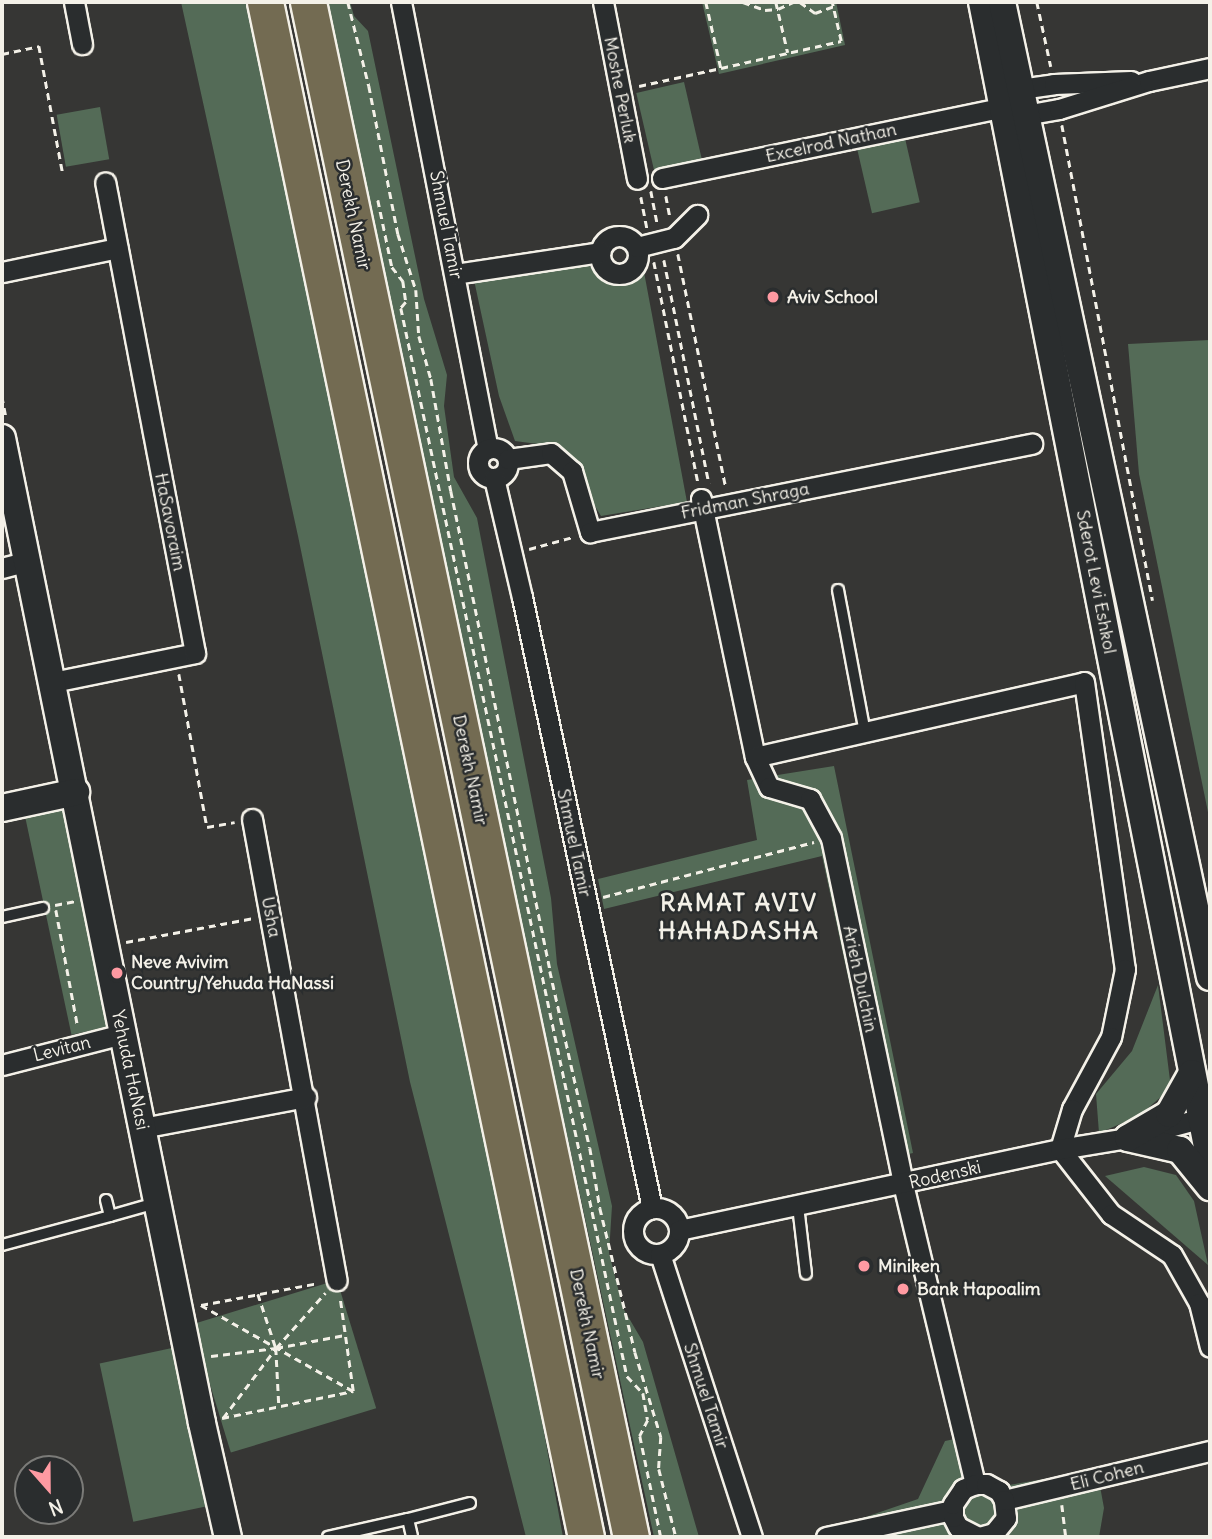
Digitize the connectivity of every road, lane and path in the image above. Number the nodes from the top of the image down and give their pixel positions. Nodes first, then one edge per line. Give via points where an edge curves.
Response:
1 (74, 2) edge
2 (265, 2) edge
3 (308, 2) edge
4 (348, 2) edge
5 (401, 2) edge
6 (604, 2) edge
7 (706, 2) edge
8 (743, 2) edge
9 (776, 2) edge
10 (793, 2) edge
11 (800, 2) edge
12 (982, 2) edge
13 (1002, 2) edge
14 (1037, 2) edge
15 (834, 4) edge
16 (778, 9) junction
17 (82, 44) dead end
18 (788, 53) junction
19 (2, 54) edge
20 (721, 68) junction
21 (1210, 68) edge
22 (1149, 81) junction
23 (1054, 84) junction
24 (620, 90) junction
25 (1015, 104) junction
26 (1059, 109) junction
27 (63, 174) dead end
28 (662, 178) junction
29 (637, 179) joint
30 (105, 183) dead end
31 (375, 188) dead end
32 (697, 215) dead end
33 (656, 242) junction
34 (118, 247) junction
35 (600, 252) junction
36 (2, 272) edge
37 (456, 274) junction
38 (2, 438) edge
39 (1032, 444) dead end
40 (488, 449) junction
41 (508, 460) junction
42 (494, 478) junction
43 (727, 494) dead end
44 (704, 498) junction
45 (590, 532) junction
46 (510, 554) junction
47 (28, 561) junction
48 (2, 568) edge
49 (838, 590) dead end
50 (1155, 612) dead end
51 (175, 657) junction
52 (53, 682) junction
53 (865, 733) junction
54 (755, 757) junction
55 (76, 792) junction
56 (2, 808) edge
57 (252, 820) joint
58 (831, 838) junction
59 (586, 901) junction
60 (43, 908) joint
61 (271, 915) junction
62 (2, 917) edge
63 (105, 946) junction
64 (1210, 977) edge
65 (122, 1034) junction
66 (81, 1045) junction
67 (2, 1065) edge
68 (1192, 1073) junction
69 (306, 1097) junction
70 (1206, 1117) edge
71 (142, 1128) junction
72 (1128, 1138) junction
73 (1060, 1149) junction
74 (1210, 1162) edge
75 (903, 1184) junction
76 (1210, 1187) edge
77 (106, 1200) dead end
78 (157, 1203) junction
79 (798, 1206) junction
80 (652, 1208) junction
81 (110, 1216) junction
82 (679, 1230) junction
83 (2, 1245) edge
84 (660, 1254) junction
85 (806, 1275) dead end
86 (337, 1280) junction
87 (258, 1294) junction
88 (201, 1305) junction
89 (204, 1318) dead end
90 (345, 1335) junction
91 (1210, 1347) edge
92 (276, 1348) junction
93 (213, 1368) dead end
94 (353, 1391) junction
95 (220, 1406) dead end
96 (279, 1406) junction
97 (222, 1418) junction
98 (1210, 1451) edge
99 (975, 1484) junction
100 (1059, 1488) junction
101 (1004, 1500) junction
102 (470, 1503) dead end
103 (952, 1510) junction
104 (408, 1519) junction
105 (228, 1537) edge
106 (328, 1537) edge
107 (412, 1537) edge
108 (586, 1537) edge
109 (631, 1537) edge
110 (661, 1537) edge
111 (676, 1537) edge
112 (751, 1537) edge
113 (827, 1537) edge
114 (978, 1537) edge
115 (1066, 1537) edge

1 - 17 street
2 - 108 highway
3 - 109 highway, Derekh Namir
4 - 111 path via 398,234 416,290 419,336 550,971 600,1208 635,1352 656,1414 661,1437 659,1469
5 - 37 street, Shmuel Tamir
6 - 24 street, Moshe Perluk
7 - 20 path
8 - 16 path via 754,8
9 - 16 path
10 - 16 path
11 - 15 path via 815,13
12 - 25 street, Sderot Levi Eshkol
13 - 25 street, Sderot Levi Eshkol
14 - 23 path
15 - 18 path via 841,41
16 - 18 path
18 - 20 path
19 - 27 path via 39,46
20 - 24 path
21 - 22 street
22 - 23 street
22 - 26 street
23 - 25 street
24 - 29 street, Moshe Perluk
25 - 26 street
25 - 28 street, Excelrod Nathan
25 - 64 street, Sderot Levi Eshkol
25 - 68 street, Sderot Levi Eshkol
26 - 50 path
28 - 33 path
28 - 33 path via 649,181
29 - 33 path
30 - 34 street, HaSavoraim
31 - 110 path via 392,267 403,281 406,302 401,307 627,1376 643,1392 648,1420 640,1436
32 - 33 street
33 - 35 street via 616,235 605,241
33 - 35 street via 635,265 618,274 606,269
33 - 43 path
33 - 44 path
33 - 44 path
34 - 36 street
34 - 51 street, HaSavoraim via 195,653
35 - 37 street
37 - 40 street, Shmuel Tamir
38 - 47 street, Yehuda HaNasi
39 - 44 street, Fridman Shraga
40 - 41 street via 502,451
40 - 42 street via 480,456 479,466
41 - 42 street via 505,472
41 - 45 street via 551,453 572,471
42 - 46 street, Shmuel Tamir
44 - 45 street, Fridman Shraga
44 - 54 street, Arieh Dulchin
45 - 46 path
46 - 59 street, Shmuel Tamir
47 - 48 street
47 - 52 street, Yehuda HaNasi
49 - 53 lane
51 - 52 street
51 - 57 path via 207,827
52 - 55 street, Yehuda HaNasi
53 - 54 street
53 - 73 street via 1084,682 1125,970 1111,1037 1072,1109
54 - 58 street, Arieh Dulchin via 769,787 810,799
55 - 56 street
55 - 63 street, Yehuda HaNasi
57 - 61 street, Usha
58 - 59 path
58 - 75 street, Arieh Dulchin
59 - 80 street, Shmuel Tamir
60 - 62 lane
60 - 66 path via 55,905
61 - 63 path
61 - 69 street, Usha
63 - 65 street, Yehuda HaNasi
65 - 66 street, Levitan
65 - 71 street, Yehuda HaNasi
66 - 67 street, Levitan
68 - 70 street, Sderot Levi Eshkol
68 - 72 street via 1169,1114
69 - 71 street
69 - 86 street, Usha
70 - 72 street, Rodenski
70 - 74 street, Sderot Levi Eshkol
71 - 78 street, Yehuda HaNasi
72 - 73 street, Rodenski
72 - 76 street via 1180,1150
73 - 75 street, Rodenski
73 - 91 street via 1111,1214 1172,1255 1199,1303
75 - 79 street, Rodenski
75 - 99 street, Arieh Dulchin
77 - 81 lane
78 - 81 lane
78 - 105 street, Yehuda HaNasi
79 - 82 street, Rodenski
79 - 85 lane
80 - 82 street via 673,1215
80 - 84 street via 637,1216 633,1239 643,1252
81 - 83 lane
82 - 84 street via 674,1246
84 - 112 street, Shmuel Tamir
86 - 87 path
86 - 90 path
86 - 92 path
87 - 88 path
87 - 92 path
88 - 89 path
88 - 92 path
90 - 92 path
90 - 94 path
92 - 93 path via 211,1356
92 - 94 path
92 - 96 path
92 - 97 path
94 - 96 path
95 - 97 path
96 - 97 path
98 - 100 street, Eli Cohen
99 - 101 street via 995,1488
99 - 103 street via 956,1496
100 - 101 street, Eli Cohen
100 - 115 path
101 - 114 street via 1002,1526
102 - 104 lane
103 - 113 street
103 - 114 street via 962,1531
104 - 106 lane
104 - 107 lane

